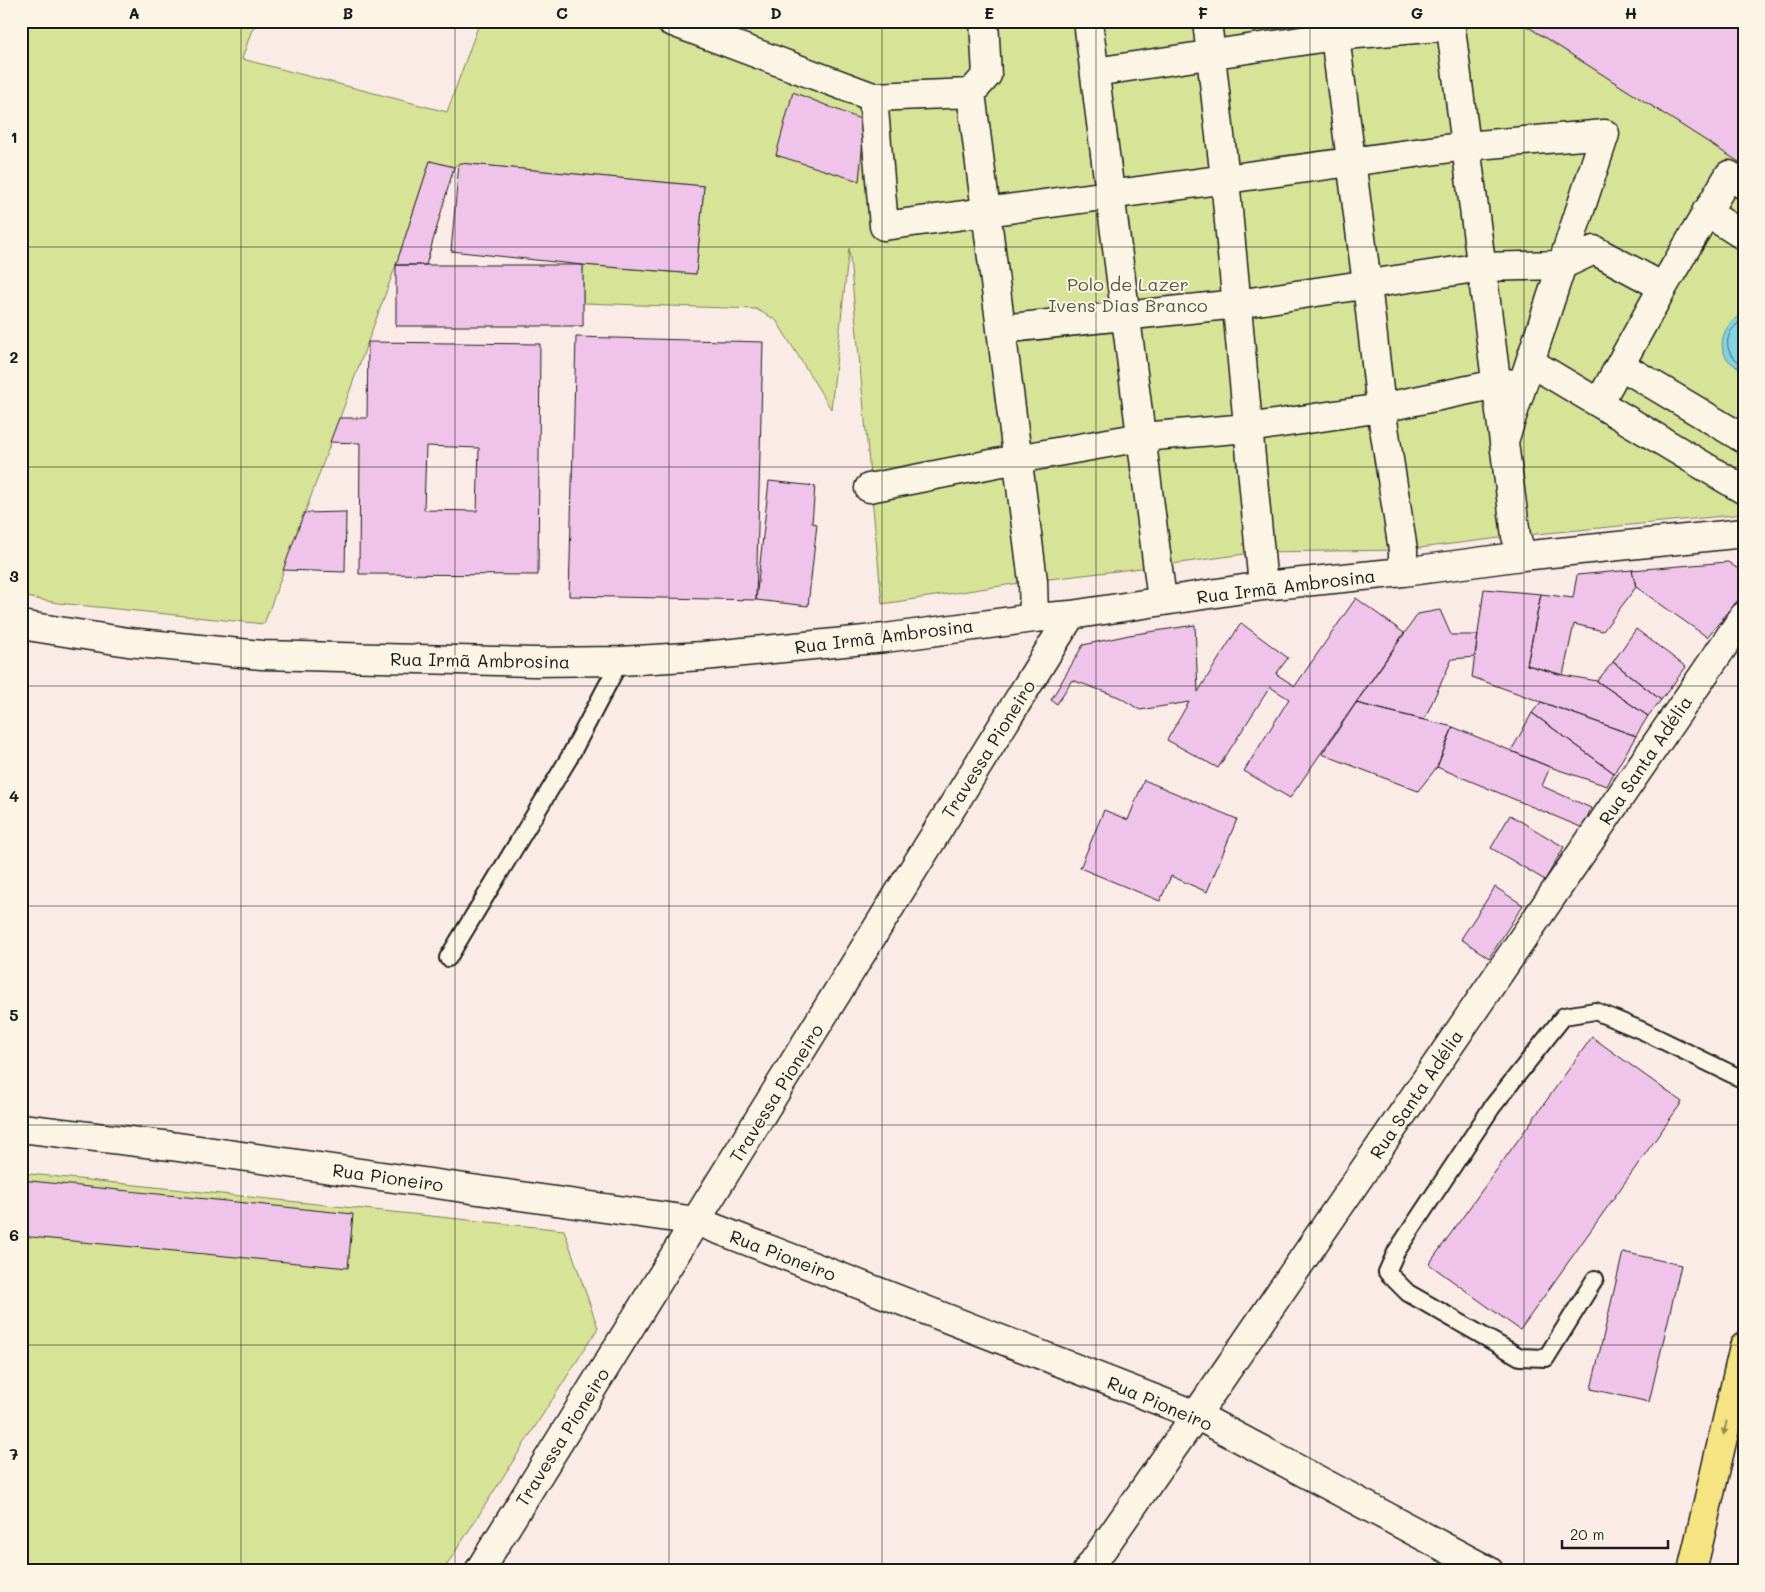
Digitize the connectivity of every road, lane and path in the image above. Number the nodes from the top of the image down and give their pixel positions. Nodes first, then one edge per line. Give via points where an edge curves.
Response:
1 (670, 21) edge
2 (984, 21) edge
3 (1088, 21) edge
4 (1207, 21) edge
5 (1450, 24) edge
6 (1334, 29) edge
7 (1211, 54) junction
8 (1095, 72) junction
9 (971, 93) junction
10 (873, 97) junction
11 (1466, 146) junction
12 (1350, 162) junction
13 (1225, 179) junction
14 (1744, 185) edge
15 (1110, 194) junction
16 (986, 212) junction
17 (1706, 212) junction
18 (1744, 236) edge
19 (1562, 265) junction
20 (1482, 267) junction
21 (1367, 284) junction
22 (1663, 287) junction
23 (1237, 304) junction
24 (1126, 316) junction
25 (1001, 329) junction
26 (1620, 365) junction
27 (1517, 377) junction
28 (1599, 403) junction
29 (1381, 408) junction
30 (1248, 428) junction
31 (1142, 437) junction
32 (1744, 438) edge
33 (1017, 458) junction
34 (869, 488) dead end
35 (1744, 490) edge
36 (1744, 533) edge
37 (1522, 556) junction
38 (1403, 572) junction
39 (1263, 586) junction
40 (1162, 600) junction
41 (1071, 615) junction
42 (1744, 616) edge
43 (1034, 618) junction
44 (21, 625) edge
45 (620, 661) junction
46 (448, 958) dead end
47 (1744, 1080) edge
48 (21, 1128) edge
49 (696, 1221) junction
50 (1595, 1279) dead end
51 (1744, 1347) edge
52 (1196, 1415) junction
53 (479, 1571) edge
54 (1086, 1571) edge
55 (1489, 1571) edge
56 (1692, 1571) edge

1 - 10 street
2 - 9 street via 987,75
3 - 8 street
4 - 7 street
5 - 6 street
5 - 11 street
6 - 7 street
6 - 12 street
7 - 8 street
7 - 13 street
8 - 15 street
9 - 10 street
9 - 16 street
10 - 16 street via 884,226
11 - 12 street
11 - 19 street via 1605,134
11 - 20 street
12 - 13 street
12 - 21 street
13 - 15 street
13 - 23 street
14 - 17 street via 1729,175
15 - 16 street
15 - 24 street
16 - 25 street
17 - 18 street
17 - 22 street
19 - 20 street
19 - 22 street via 1594,250
19 - 27 street
20 - 21 street
20 - 27 street
21 - 23 street
21 - 29 street
22 - 26 street
23 - 24 street
23 - 30 street
24 - 25 street
24 - 31 street
25 - 33 street
26 - 28 street
26 - 32 street
27 - 28 street
27 - 29 street
27 - 37 street via 1504,441 1516,536
28 - 35 street
29 - 30 street
29 - 38 street via 1403,550
30 - 31 street
30 - 39 street
31 - 33 street
31 - 40 street
33 - 34 street
33 - 43 street via 1033,581
36 - 37 street, Rua Irmã Ambrosina
37 - 38 street, Rua Irmã Ambrosina
38 - 39 street, Rua Irmã Ambrosina
39 - 40 street, Rua Irmã Ambrosina
40 - 41 street, Rua Irmã Ambrosina
41 - 43 street, Rua Irmã Ambrosina
41 - 49 street, Travessa Pioneiro
42 - 52 street, Rua Santa Adélia
43 - 45 street, Rua Irmã Ambrosina via 885,638
44 - 45 street, Rua Irmã Ambrosina via 128,642 262,655
45 - 46 lane via 569,758
47 - 50 lane via 1595,1011 1564,1016 1492,1107 1396,1252 1387,1272 1408,1293 1520,1357 1546,1358
48 - 49 street, Rua Pioneiro via 171,1146
49 - 52 street, Rua Pioneiro
49 - 53 street, Travessa Pioneiro
51 -> 56 main road
52 - 54 street, Rua Santa Adélia
52 - 55 street, Rua Pioneiro

